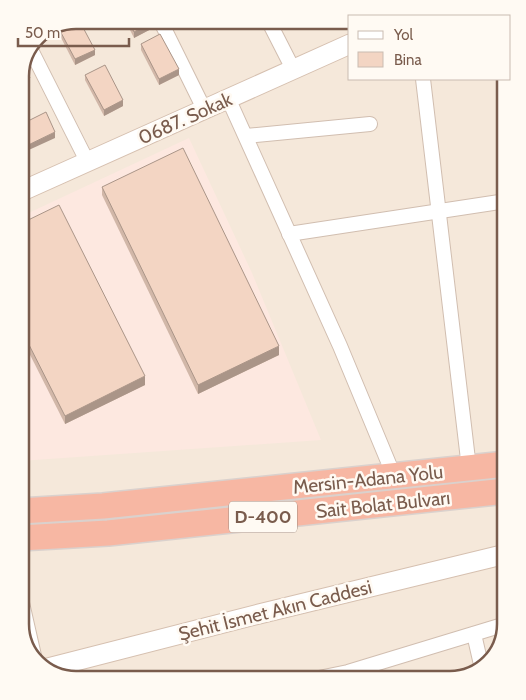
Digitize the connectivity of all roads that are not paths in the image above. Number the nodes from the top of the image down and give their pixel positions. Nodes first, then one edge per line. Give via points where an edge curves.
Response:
1 (164, 29) edge
2 (273, 29) edge
3 (348, 45) edge
4 (34, 55) edge
5 (294, 69) junction
6 (422, 80) edge
7 (228, 98) junction
8 (204, 109) junction
9 (370, 124) dead end
10 (246, 136) junction
11 (87, 161) junction
12 (29, 188) edge
13 (497, 202) edge
14 (437, 210) junction
15 (289, 234) junction
16 (497, 465) edge
17 (469, 468) junction
18 (394, 476) junction
19 (497, 492) edge
20 (29, 510) edge
21 (29, 537) edge
22 (497, 556) edge
23 (497, 627) edge
24 (474, 634) junction
25 (480, 661) edge
26 (66, 670) edge
27 (364, 671) edge

1 - 8 street
2 - 5 street
3 - 5 street, 0687. Sokak
4 - 11 street
5 - 7 street, 0687. Sokak
6 - 14 street
7 - 8 street, 0687. Sokak
7 - 10 street
8 - 11 street, 0687. Sokak
9 - 10 street
10 - 15 street
11 - 12 street, 0687. Sokak
13 - 14 street
14 - 15 street
14 - 17 street
15 - 18 street
16 - 17 highway, Mersin-Adana Yolu / D-400
17 - 18 highway, Mersin-Adana Yolu / D-400
18 - 20 highway, Mersin-Adana Yolu / D-400 via 103,506
19 - 21 highway, Sait Bolat Bulvarı / D-400 via 108,533
22 - 26 street, Şehit İsmet Akın Caddesi via 259,614
23 - 24 street
24 - 25 street
24 - 27 street

